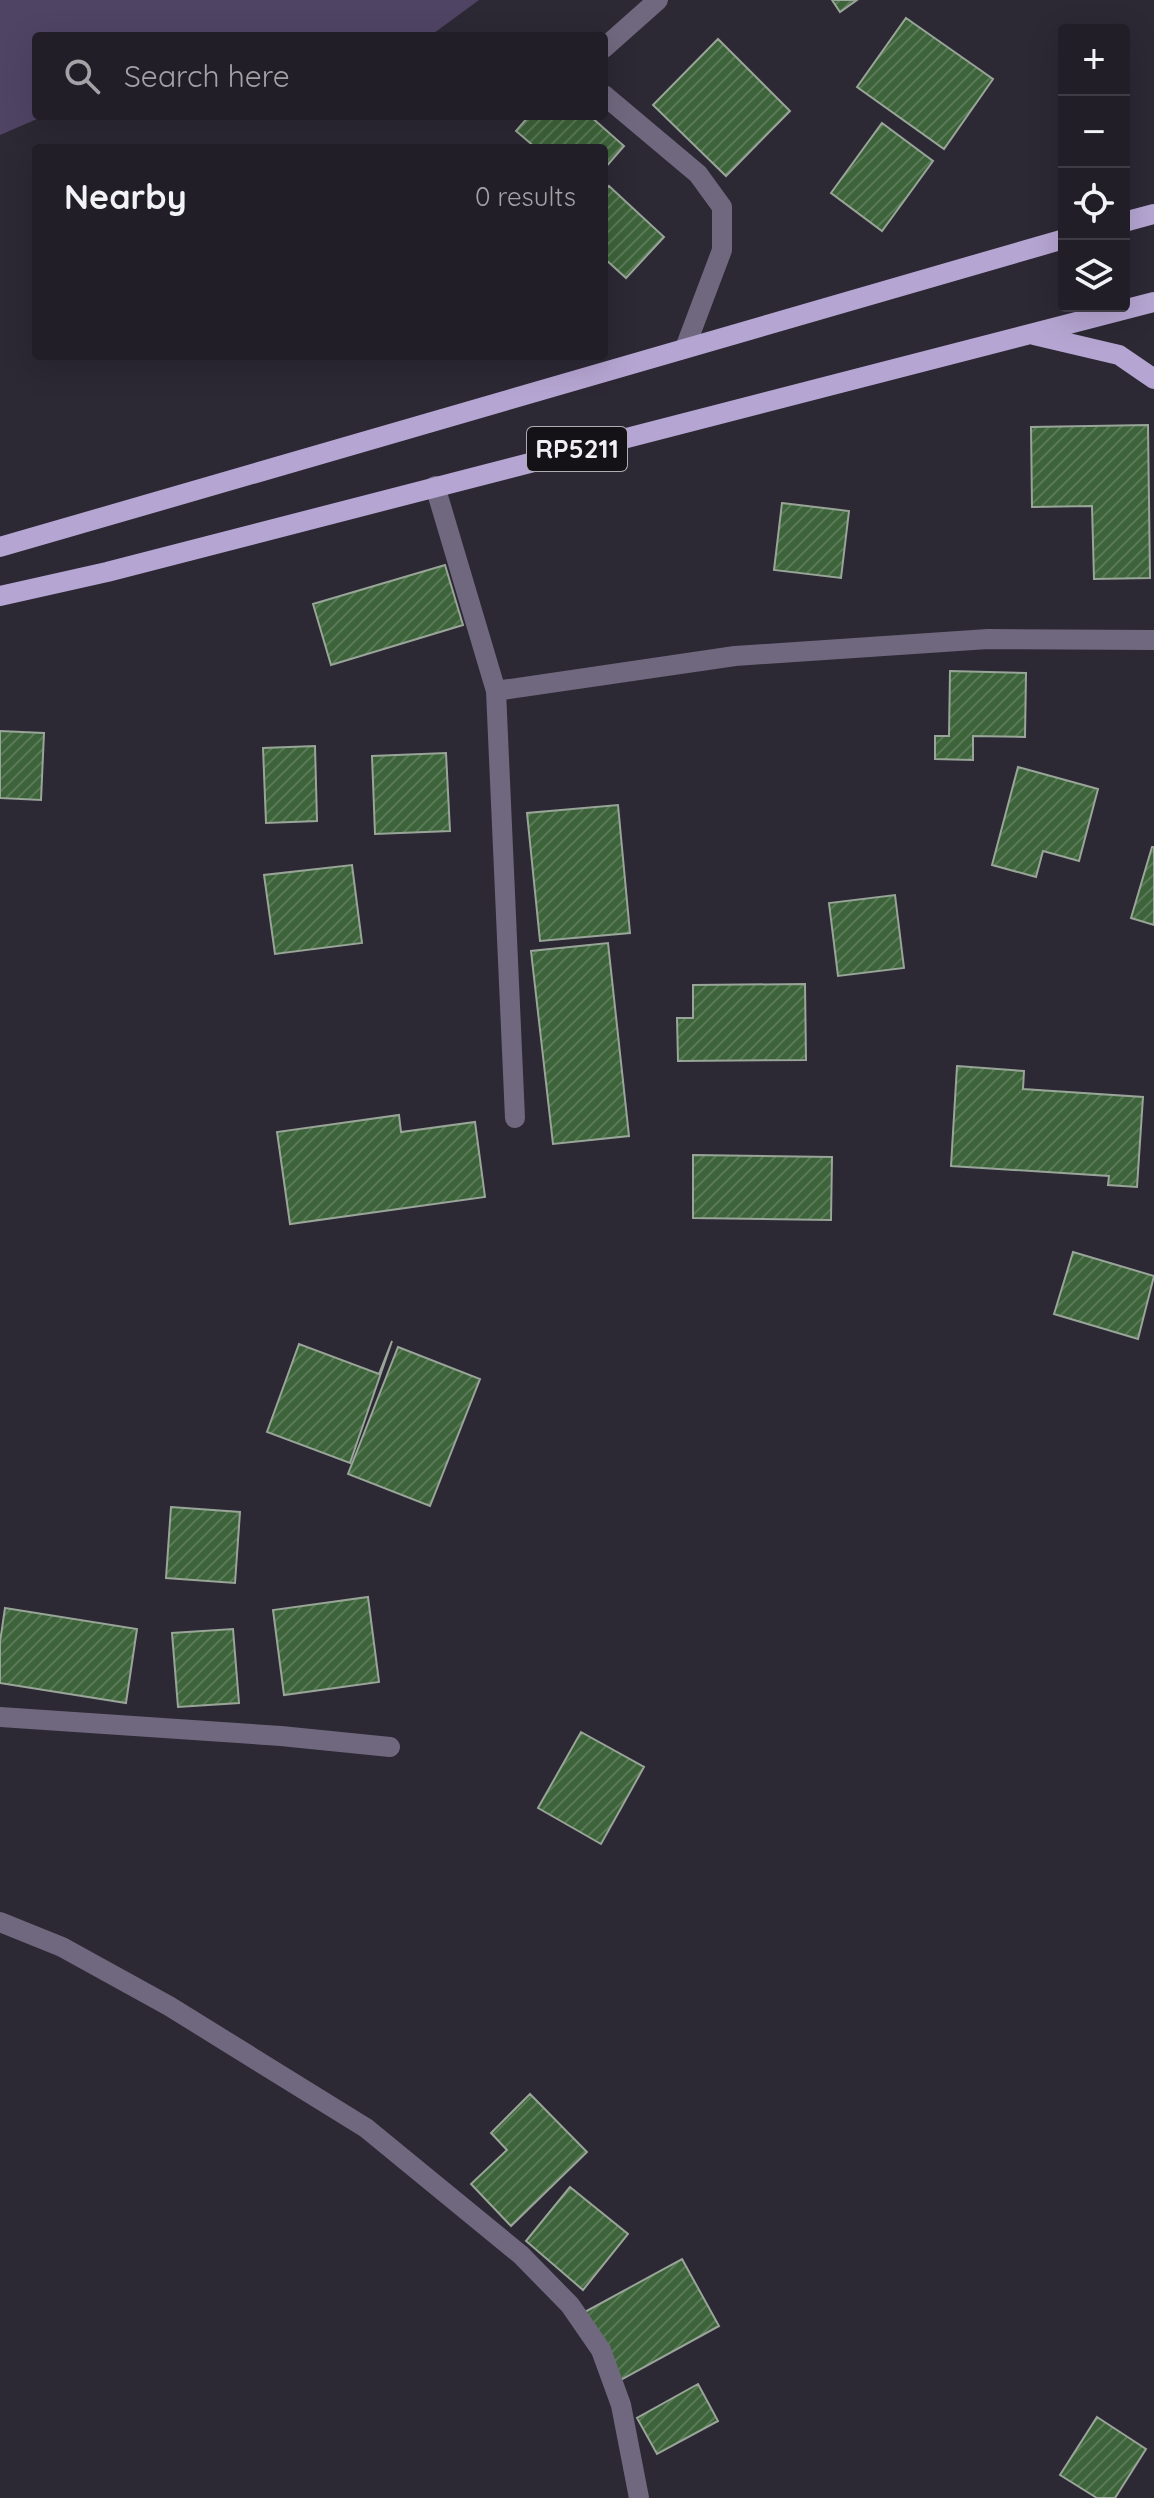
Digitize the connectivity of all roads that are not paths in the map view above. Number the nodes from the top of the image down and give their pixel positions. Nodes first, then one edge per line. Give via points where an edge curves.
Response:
1 (658, 0) edge
2 (608, 44) edge
3 (608, 98) edge
4 (1154, 214) edge
5 (1130, 220) edge
6 (1061, 240) edge
7 (1154, 302) edge
8 (1027, 334) junction
9 (685, 348) junction
10 (1154, 379) edge
11 (435, 486) junction
12 (0, 547) edge
13 (0, 596) edge
14 (1154, 640) edge
15 (496, 691) junction
16 (515, 1118) dead end
17 (0, 1717) edge
18 (390, 1747) dead end
19 (0, 1922) edge
20 (639, 2498) edge

1 - 2 street
3 - 9 street via 698,174 722,207 722,250
4 - 5 main road
6 - 9 main road, RP5211
7 - 8 main road, RP5211
8 - 10 main road via 1119,355
8 - 11 main road, RP5211
9 - 12 main road, RP5211
11 - 13 main road, RP5211
11 - 15 street
14 - 15 street via 988,639 735,656
15 - 16 street
17 - 18 street
19 - 20 street via 62,1947 169,2006 366,2128 521,2255 570,2305 601,2350 621,2405

